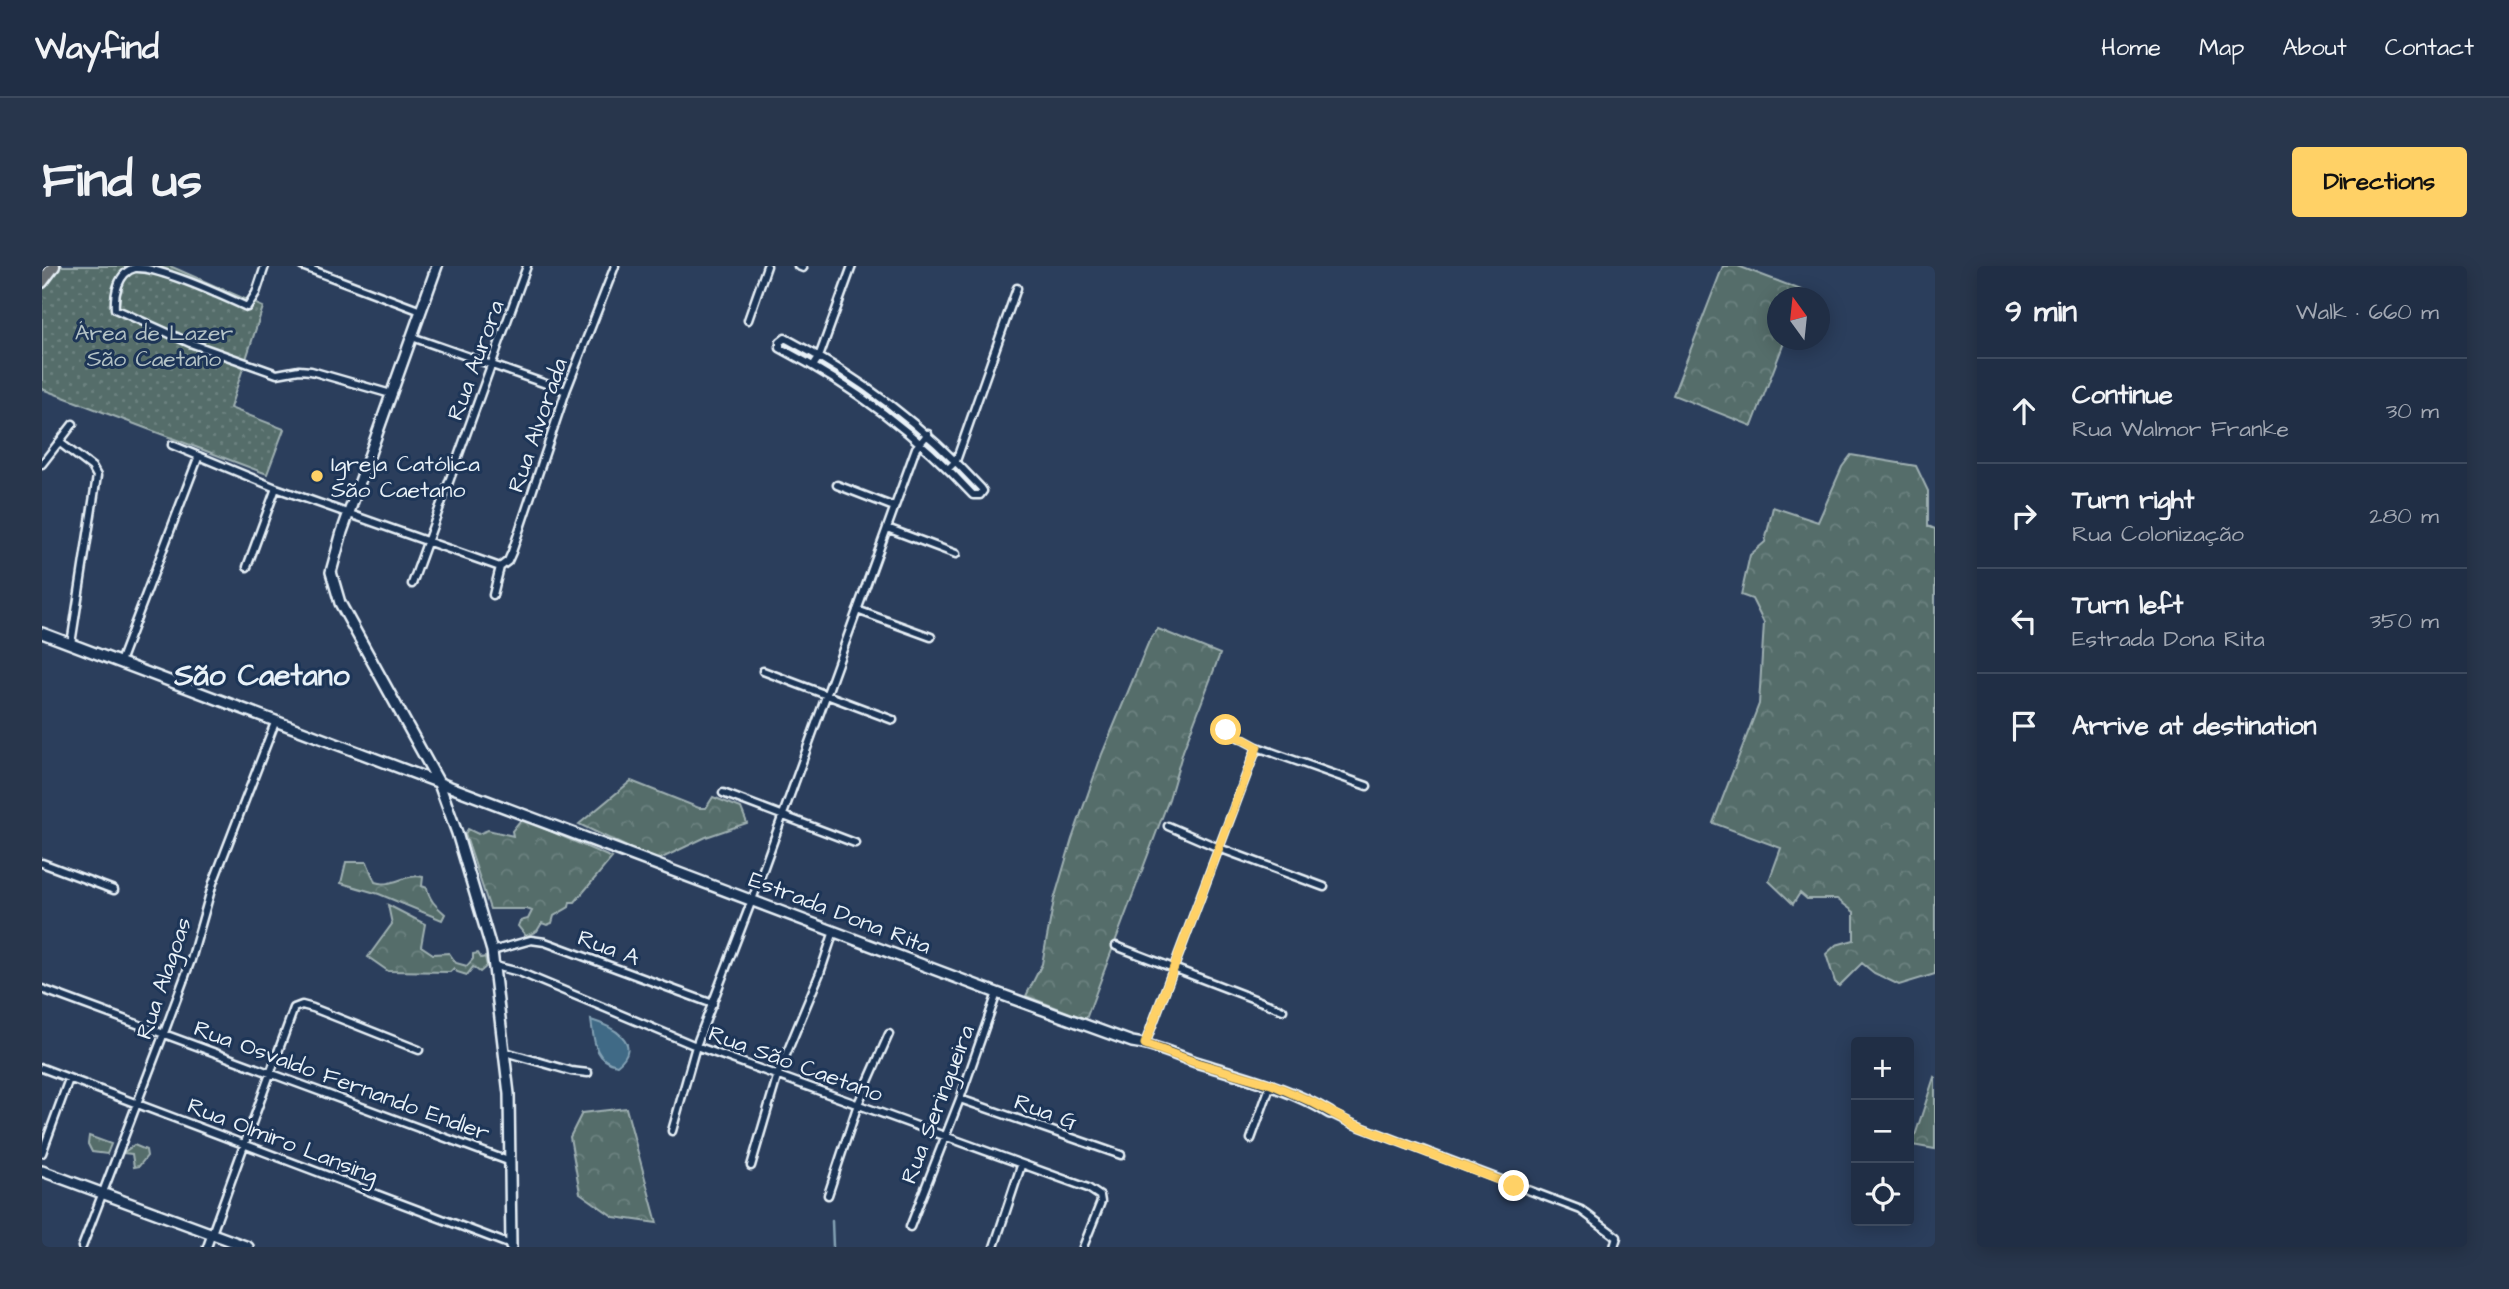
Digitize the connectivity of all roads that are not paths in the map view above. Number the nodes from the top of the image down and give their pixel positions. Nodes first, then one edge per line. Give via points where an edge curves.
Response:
1 (54, 266) edge
2 (265, 266) edge
3 (302, 266) edge
4 (437, 266) edge
5 (527, 266) edge
6 (615, 266) edge
7 (767, 266) edge
8 (852, 266) edge
9 (42, 282) edge
10 (1017, 288) dead end
11 (421, 311) junction
12 (748, 320) dead end
13 (412, 337) junction
14 (819, 357) junction
15 (492, 366) junction
16 (813, 366) junction
17 (566, 391) junction
18 (391, 394) junction
19 (73, 424) dead end
20 (928, 434) junction
21 (59, 442) junction
22 (920, 443) junction
23 (172, 445) dead end
24 (198, 458) junction
25 (956, 461) junction
26 (42, 464) edge
27 (948, 469) junction
28 (837, 485) dead end
29 (276, 488) junction
30 (894, 507) junction
31 (347, 514) junction
32 (887, 528) junction
33 (427, 543) junction
34 (956, 554) dead end
35 (247, 567) dead end
36 (500, 568) junction
37 (412, 584) dead end
38 (493, 595) dead end
39 (857, 610) junction
40 (42, 632) edge
41 (931, 637) dead end
42 (71, 644) junction
43 (120, 662) junction
44 (764, 671) dead end
45 (826, 694) junction
46 (276, 720) junction
47 (893, 720) dead end
48 (1226, 730) dead end
49 (1257, 747) junction
50 (438, 781) junction
51 (1367, 786) dead end
52 (723, 793) dead end
53 (783, 816) junction
54 (1168, 826) dead end
55 (855, 843) dead end
56 (1219, 848) junction
57 (42, 863) edge
58 (1324, 887) dead end
59 (114, 890) dead end
60 (752, 900) junction
61 (834, 931) junction
62 (1116, 946) dead end
63 (492, 951) junction
64 (495, 966) junction
65 (1173, 966) junction
66 (42, 989) edge
67 (997, 993) junction
68 (713, 1004) junction
69 (1283, 1010) dead end
70 (164, 1033) junction
71 (889, 1034) dead end
72 (1145, 1044) junction
73 (696, 1046) junction
74 (419, 1049) dead end
75 (506, 1052) junction
76 (42, 1068) edge
77 (588, 1073) dead end
78 (778, 1074) junction
79 (270, 1075) junction
80 (69, 1079) junction
81 (1271, 1084) junction
82 (960, 1099) junction
83 (136, 1103) junction
84 (858, 1104) junction
85 (1330, 1112) joint
86 (671, 1131) dead end
87 (944, 1135) junction
88 (1251, 1139) dead end
89 (244, 1143) junction
90 (42, 1153) edge
91 (1121, 1155) dead end
92 (511, 1162) junction
93 (751, 1166) dead end
94 (1021, 1166) junction
95 (42, 1171) edge
96 (102, 1194) junction
97 (828, 1195) dead end
98 (910, 1227) dead end
99 (212, 1233) junction
100 (511, 1246) edge
101 (82, 1247) edge
102 (206, 1247) edge
103 (248, 1247) edge
104 (994, 1247) edge
105 (1083, 1247) edge
106 (1615, 1247) edge

1 - 9 main road
2 - 18 street via 247,307 181,278 134,268 125,273 117,288 115,309 277,374 311,371
3 - 11 street
4 - 11 main road
5 - 15 street, Rua Aurora
6 - 17 street, Rua Alvorada
7 - 12 street
8 - 14 street
10 - 25 street
11 - 13 main road
13 - 15 street
13 - 18 main road
14 - 16 street
14 - 16 street via 785,338 780,342 780,348
14 - 20 street
15 - 17 street
15 - 33 street, Rua Aurora
16 - 22 street via 867,400
17 - 36 street, Rua Alvorada via 512,552
18 - 31 main road
19 - 21 street
20 - 22 street
20 - 25 street
21 - 26 street
21 - 42 street via 97,476
22 - 27 street
22 - 30 street
23 - 24 street
24 - 29 street
24 - 43 street
25 - 27 street
25 - 27 street via 981,488 980,495 973,495
28 - 30 street
29 - 31 street
29 - 35 street
30 - 32 street
31 - 33 street
31 - 50 main road via 331,572 334,587
32 - 34 street
32 - 39 street
33 - 36 street
33 - 37 street, Rua Aurora
36 - 38 street, Rua Alvorada
39 - 41 street
39 - 45 street
40 - 42 main road, Estrada Dona Rita
42 - 43 main road, Estrada Dona Rita
43 - 46 main road, Estrada Dona Rita
44 - 45 street
45 - 47 street
45 - 53 street
46 - 50 main road, Estrada Dona Rita
46 - 70 street, Rua Alagoas via 213,883
48 - 49 street
49 - 51 street
49 - 56 street
50 - 60 main road, Estrada Dona Rita
50 - 63 main road
52 - 53 street
53 - 55 street
53 - 60 street
54 - 56 street
56 - 58 street
56 - 65 street
57 - 59 street
60 - 61 main road, Estrada Dona Rita
60 - 68 street
61 - 67 main road, Estrada Dona Rita
61 - 78 street
62 - 65 street
63 - 64 main road
63 - 68 street, Rua A via 531,940 545,942
64 - 73 street, Rua São Caetano via 570,992
64 - 75 main road
65 - 69 street
65 - 72 street
66 - 70 street, Rua Osvaldo Fernando Endler
67 - 72 main road, Estrada Dona Rita
67 - 82 street, Rua Seringueira
68 - 73 street
70 - 79 street, Rua Osvaldo Fernando Endler
70 - 83 street, Rua Alagoas
71 - 84 street
72 - 81 main road, Estrada Dona Rita
73 - 78 street, Rua São Caetano
73 - 86 street
74 - 79 street via 302,1005 294,1008
75 - 77 street
75 - 92 main road
76 - 80 street, Rua Olmiro Lansing
78 - 84 street, Rua São Caetano
78 - 93 street
79 - 89 street
79 - 92 street, Rua Osvaldo Fernando Endler
80 - 83 street, Rua Olmiro Lansing
80 - 90 street
81 - 85 main road, Estrada Dona Rita
81 - 88 street
82 - 87 street, Rua Seringueira
82 - 91 street, Rua G
83 - 89 street, Rua Olmiro Lansing
83 - 96 street, Rua Alagoas
84 - 87 street, Rua São Caetano
84 - 97 street
85 - 106 street, Estrada Dona Rita via 1581,1210 1617,1237
87 - 94 street, Rua São Caetano
87 - 98 street, Rua Seringueira
89 - 99 street
89 - 100 street, Rua Olmiro Lansing
92 - 100 main road
94 - 104 street
94 - 105 street, Rua São Caetano via 1100,1196
95 - 96 main road
96 - 99 main road
96 - 101 street, Rua Alagoas
99 - 102 street
99 - 103 main road

